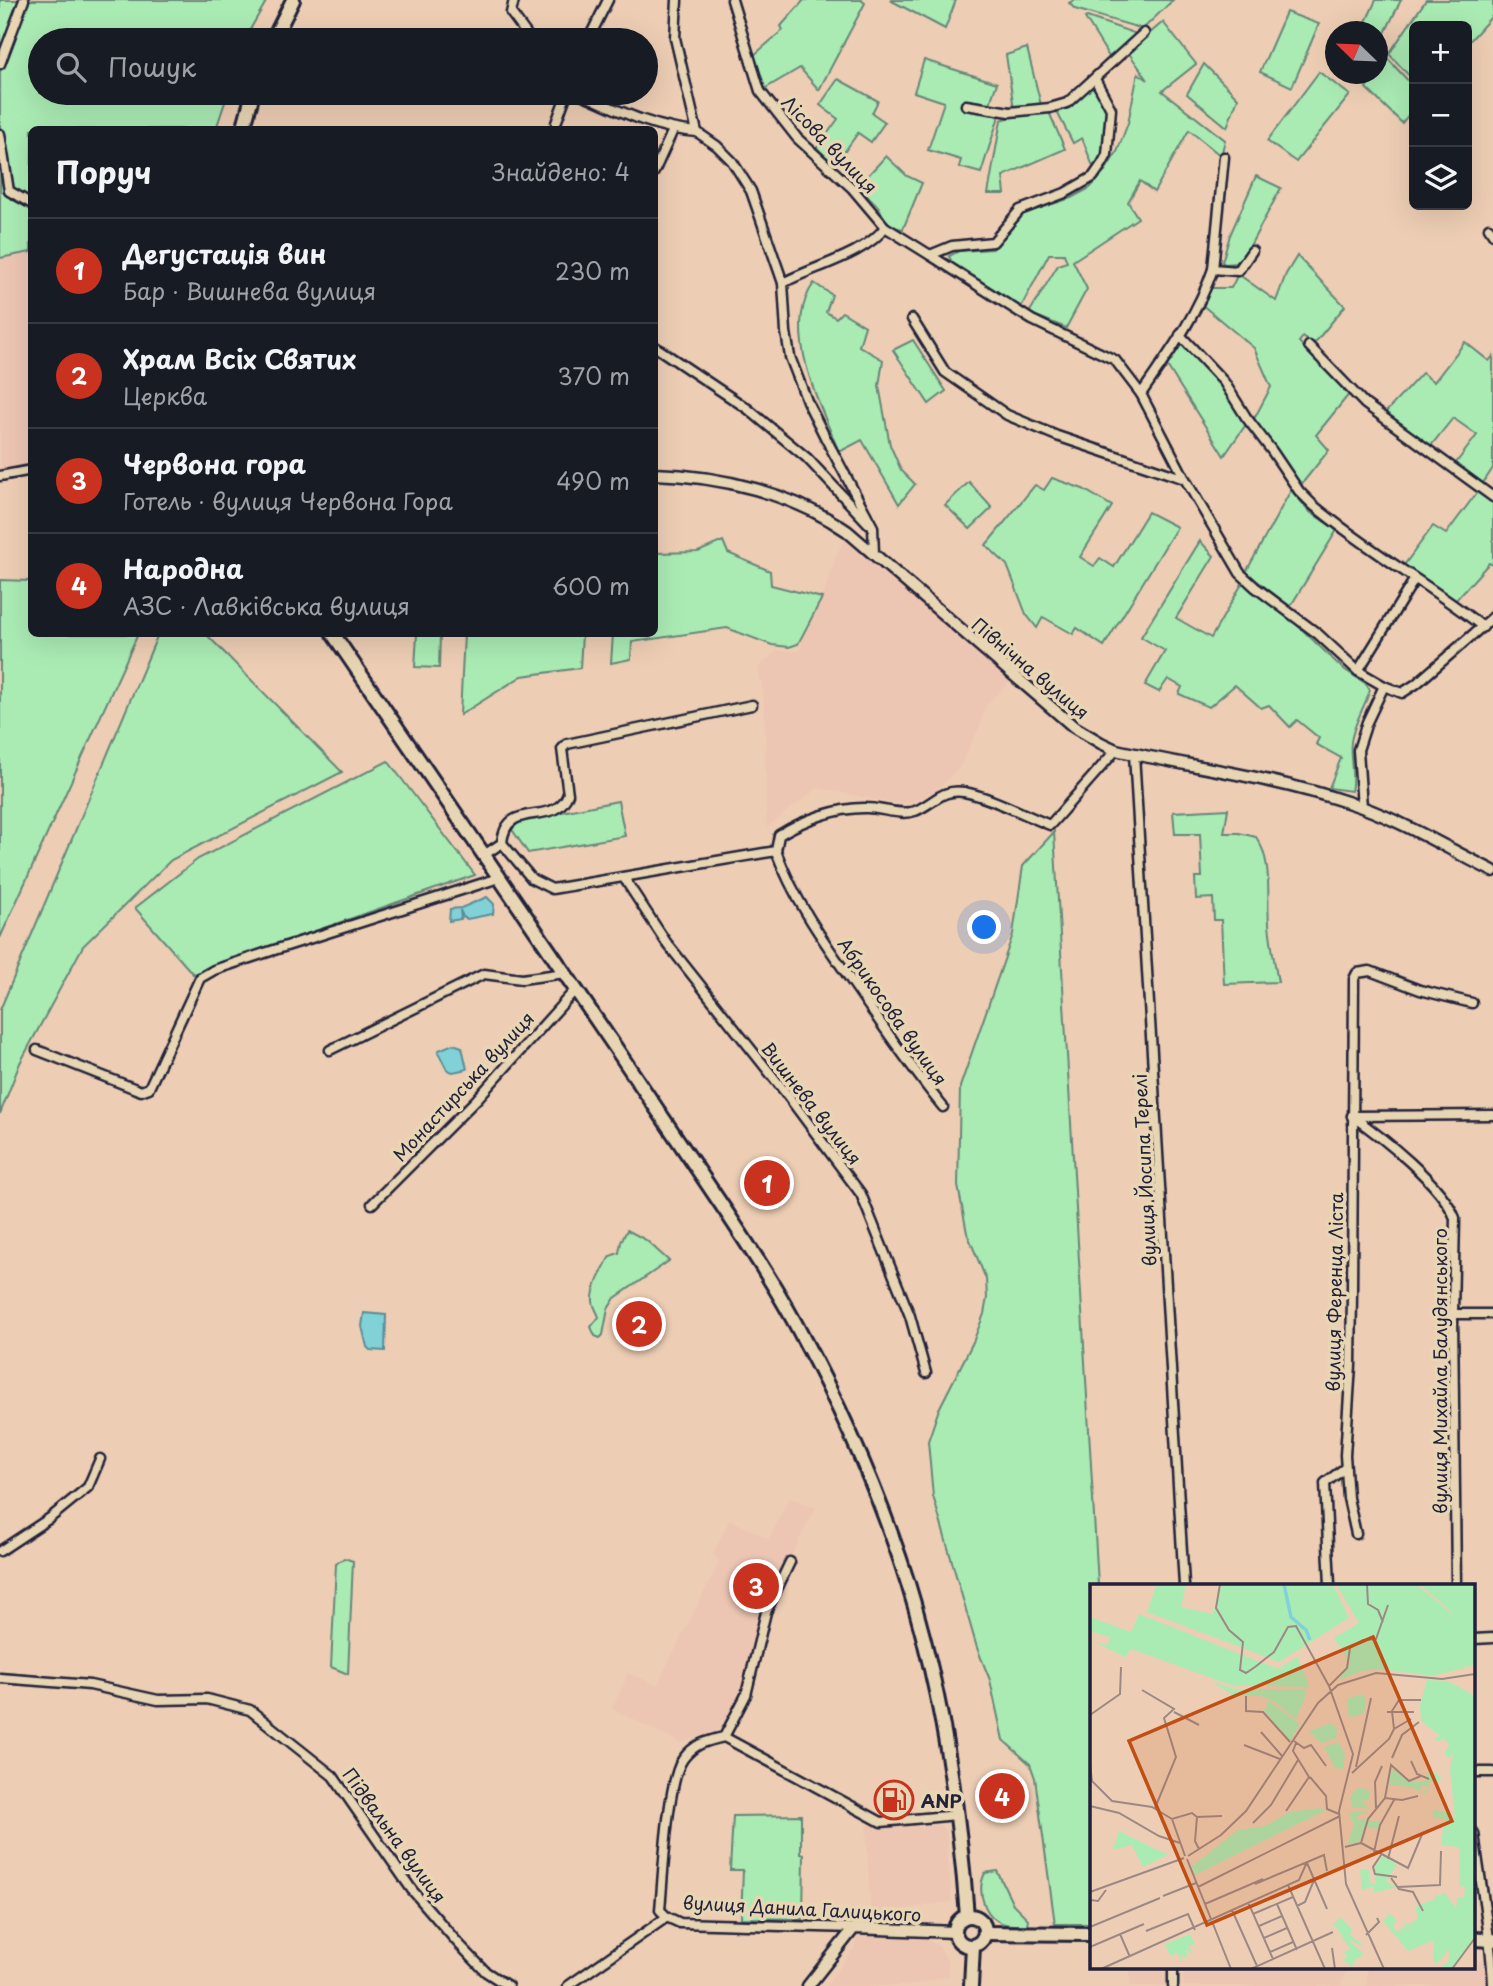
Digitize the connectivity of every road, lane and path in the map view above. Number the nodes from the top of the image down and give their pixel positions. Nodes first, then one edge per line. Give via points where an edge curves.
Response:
1 (24, 0) edge
2 (293, 0) edge
3 (514, 0) edge
4 (608, 0) edge
5 (677, 0) edge
6 (732, 0) edge
7 (279, 28) edge
8 (522, 28) edge
9 (594, 28) edge
10 (1144, 33) dead end
11 (0, 64) edge
12 (1095, 79) junction
13 (250, 105) edge
14 (563, 105) edge
15 (606, 105) edge
16 (967, 105) dead end
17 (556, 123) dead end
18 (244, 126) edge
19 (673, 130) junction
20 (697, 132) junction
21 (0, 134) edge
22 (1224, 157) dead end
23 (658, 163) edge
24 (28, 202) edge
25 (885, 227) junction
26 (1252, 251) dead end
27 (930, 255) junction
28 (1213, 269) junction
29 (783, 283) junction
30 (912, 319) dead end
31 (1180, 335) junction
32 (1309, 346) dead end
33 (658, 349) edge
34 (1141, 394) junction
35 (28, 471) edge
36 (658, 474) edge
37 (0, 476) edge
38 (1185, 479) junction
39 (1493, 497) edge
40 (873, 527) junction
41 (874, 554) junction
42 (1414, 580) junction
43 (1493, 617) edge
44 (1483, 627) junction
45 (335, 637) edge
46 (1358, 671) junction
47 (1384, 685) junction
48 (752, 705) dead end
49 (1116, 750) junction
50 (1134, 754) junction
51 (1363, 807) junction
52 (502, 843) junction
53 (776, 851) junction
54 (484, 855) junction
55 (1493, 872) edge
56 (499, 878) junction
57 (624, 878) junction
58 (565, 973) junction
59 (576, 989) junction
60 (1472, 1003) dead end
61 (37, 1050) dead end
62 (330, 1051) dead end
63 (943, 1107) dead end
64 (1493, 1115) edge
65 (1352, 1116) junction
66 (372, 1204) dead end
67 (1453, 1314) junction
68 (1493, 1314) edge
69 (926, 1373) dead end
70 (100, 1459) dead end
71 (1341, 1470) junction
72 (1356, 1534) dead end
73 (0, 1551) edge
74 (790, 1562) dead end
75 (1184, 1584) edge
76 (1330, 1584) edge
77 (1456, 1584) edge
78 (0, 1678) edge
79 (724, 1737) junction
80 (957, 1815) junction
81 (1476, 1848) edge
82 (967, 1916) junction
83 (667, 1917) junction
84 (854, 1928) junction
85 (955, 1932) junction
86 (985, 1933) junction
87 (1090, 1934) edge
88 (1491, 1940) edge
89 (973, 1946) junction
90 (1173, 1968) edge
91 (971, 1980) edge
92 (1493, 1984) edge
93 (508, 1986) edge
94 (568, 1986) edge
95 (808, 1986) edge
96 (1173, 1986) edge

1 - 11 street
2 - 7 main road
3 - 8 street via 511,13
4 - 9 street
5 - 20 street via 675,38
6 - 25 street, Лісова вулиця via 760,91 797,138 852,188
10 - 12 street
12 - 16 street via 1067,103 1049,108 1010,112
12 - 27 street via 1111,110 1107,155 1093,177 1020,210 993,242 951,246
13 - 18 main road
14 - 17 street
15 - 19 street
19 - 20 street
19 - 23 street
20 - 29 street via 732,161 751,191
21 - 24 street via 9,191
22 - 28 street
25 - 27 street, Лісова вулиця
25 - 29 street via 864,247
26 - 28 street via 1238,271
27 - 34 street, Лісова вулиця via 1032,320 1115,360
28 - 31 street
29 - 40 street via 790,357 819,425
30 - 38 street via 945,372 1007,415
31 - 34 street
31 - 42 street via 1224,382 1299,491 1330,520
32 - 39 street via 1365,404
33 - 40 street via 748,409 807,458
34 - 38 street, Лісова вулиця
35 - 37 street
36 - 41 street, Північна вулиця via 725,482 790,501 828,518
38 - 46 street, Лісова вулиця via 1240,573
40 - 41 street
41 - 49 street, Північна вулиця via 1074,727
42 - 44 street
42 - 46 street
43 - 44 street
44 - 47 street via 1402,693
45 - 54 main road
46 - 47 street, Лісова вулиця
47 - 51 street via 1358,750
48 - 52 street via 567,744 562,749 566,800 544,813 510,822
49 - 50 street, Північна вулиця
49 - 53 street via 1050,825 973,794 953,791 914,812 864,807 832,813 779,835
50 - 51 street, Північна вулиця via 1286,784
50 - 75 street, вулиця Йосипа Терелі
51 - 55 street, Північна вулиця
52 - 54 street
52 - 57 street via 523,870 545,887 559,889
53 - 57 street
53 - 63 street, Абрикосова вулиця via 817,932
54 - 56 main road
56 - 58 main road
56 - 61 street via 200,978 149,1088 141,1091
57 - 69 street, Вишнева вулиця via 666,942 861,1194 910,1316
58 - 59 main road
58 - 62 street via 522,979 484,974
59 - 66 street, Монастирська вулиця via 476,1100
59 - 80 main road via 756,1258 829,1388 899,1557 921,1625
60 - 65 street, вулиця Ференца Ліста via 1370,971 1357,973 1352,985
64 - 65 street
65 - 67 street, вулиця Михайла Балудянського via 1418,1172 1450,1207 1455,1218
65 - 71 street, вулиця Ференца Ліста via 1351,1353
67 - 68 street
67 - 77 street, вулиця Михайла Балудянського
70 - 73 street via 88,1487
71 - 72 street, вулиця Ференца Ліста
71 - 76 street via 1325,1483
74 - 79 street via 766,1612 746,1695
78 - 93 street, Підвальна вулиця via 90,1685 158,1700 207,1699 250,1710 333,1776 412,1890 479,1965
79 - 80 street via 881,1822
79 - 83 street via 701,1742 681,1761 670,1800 660,1910
80 - 82 main road
81 - 88 street
82 - 85 main road
82 - 86 main road via 983,1922
83 - 84 street, вулиця Данила Галицького via 680,1923
83 - 94 street
84 - 85 street, вулиця Данила Галицького
84 - 95 street
85 - 89 main road via 961,1943
86 - 87 main road
86 - 89 main road
88 - 92 street
89 - 91 main road
90 - 96 street

